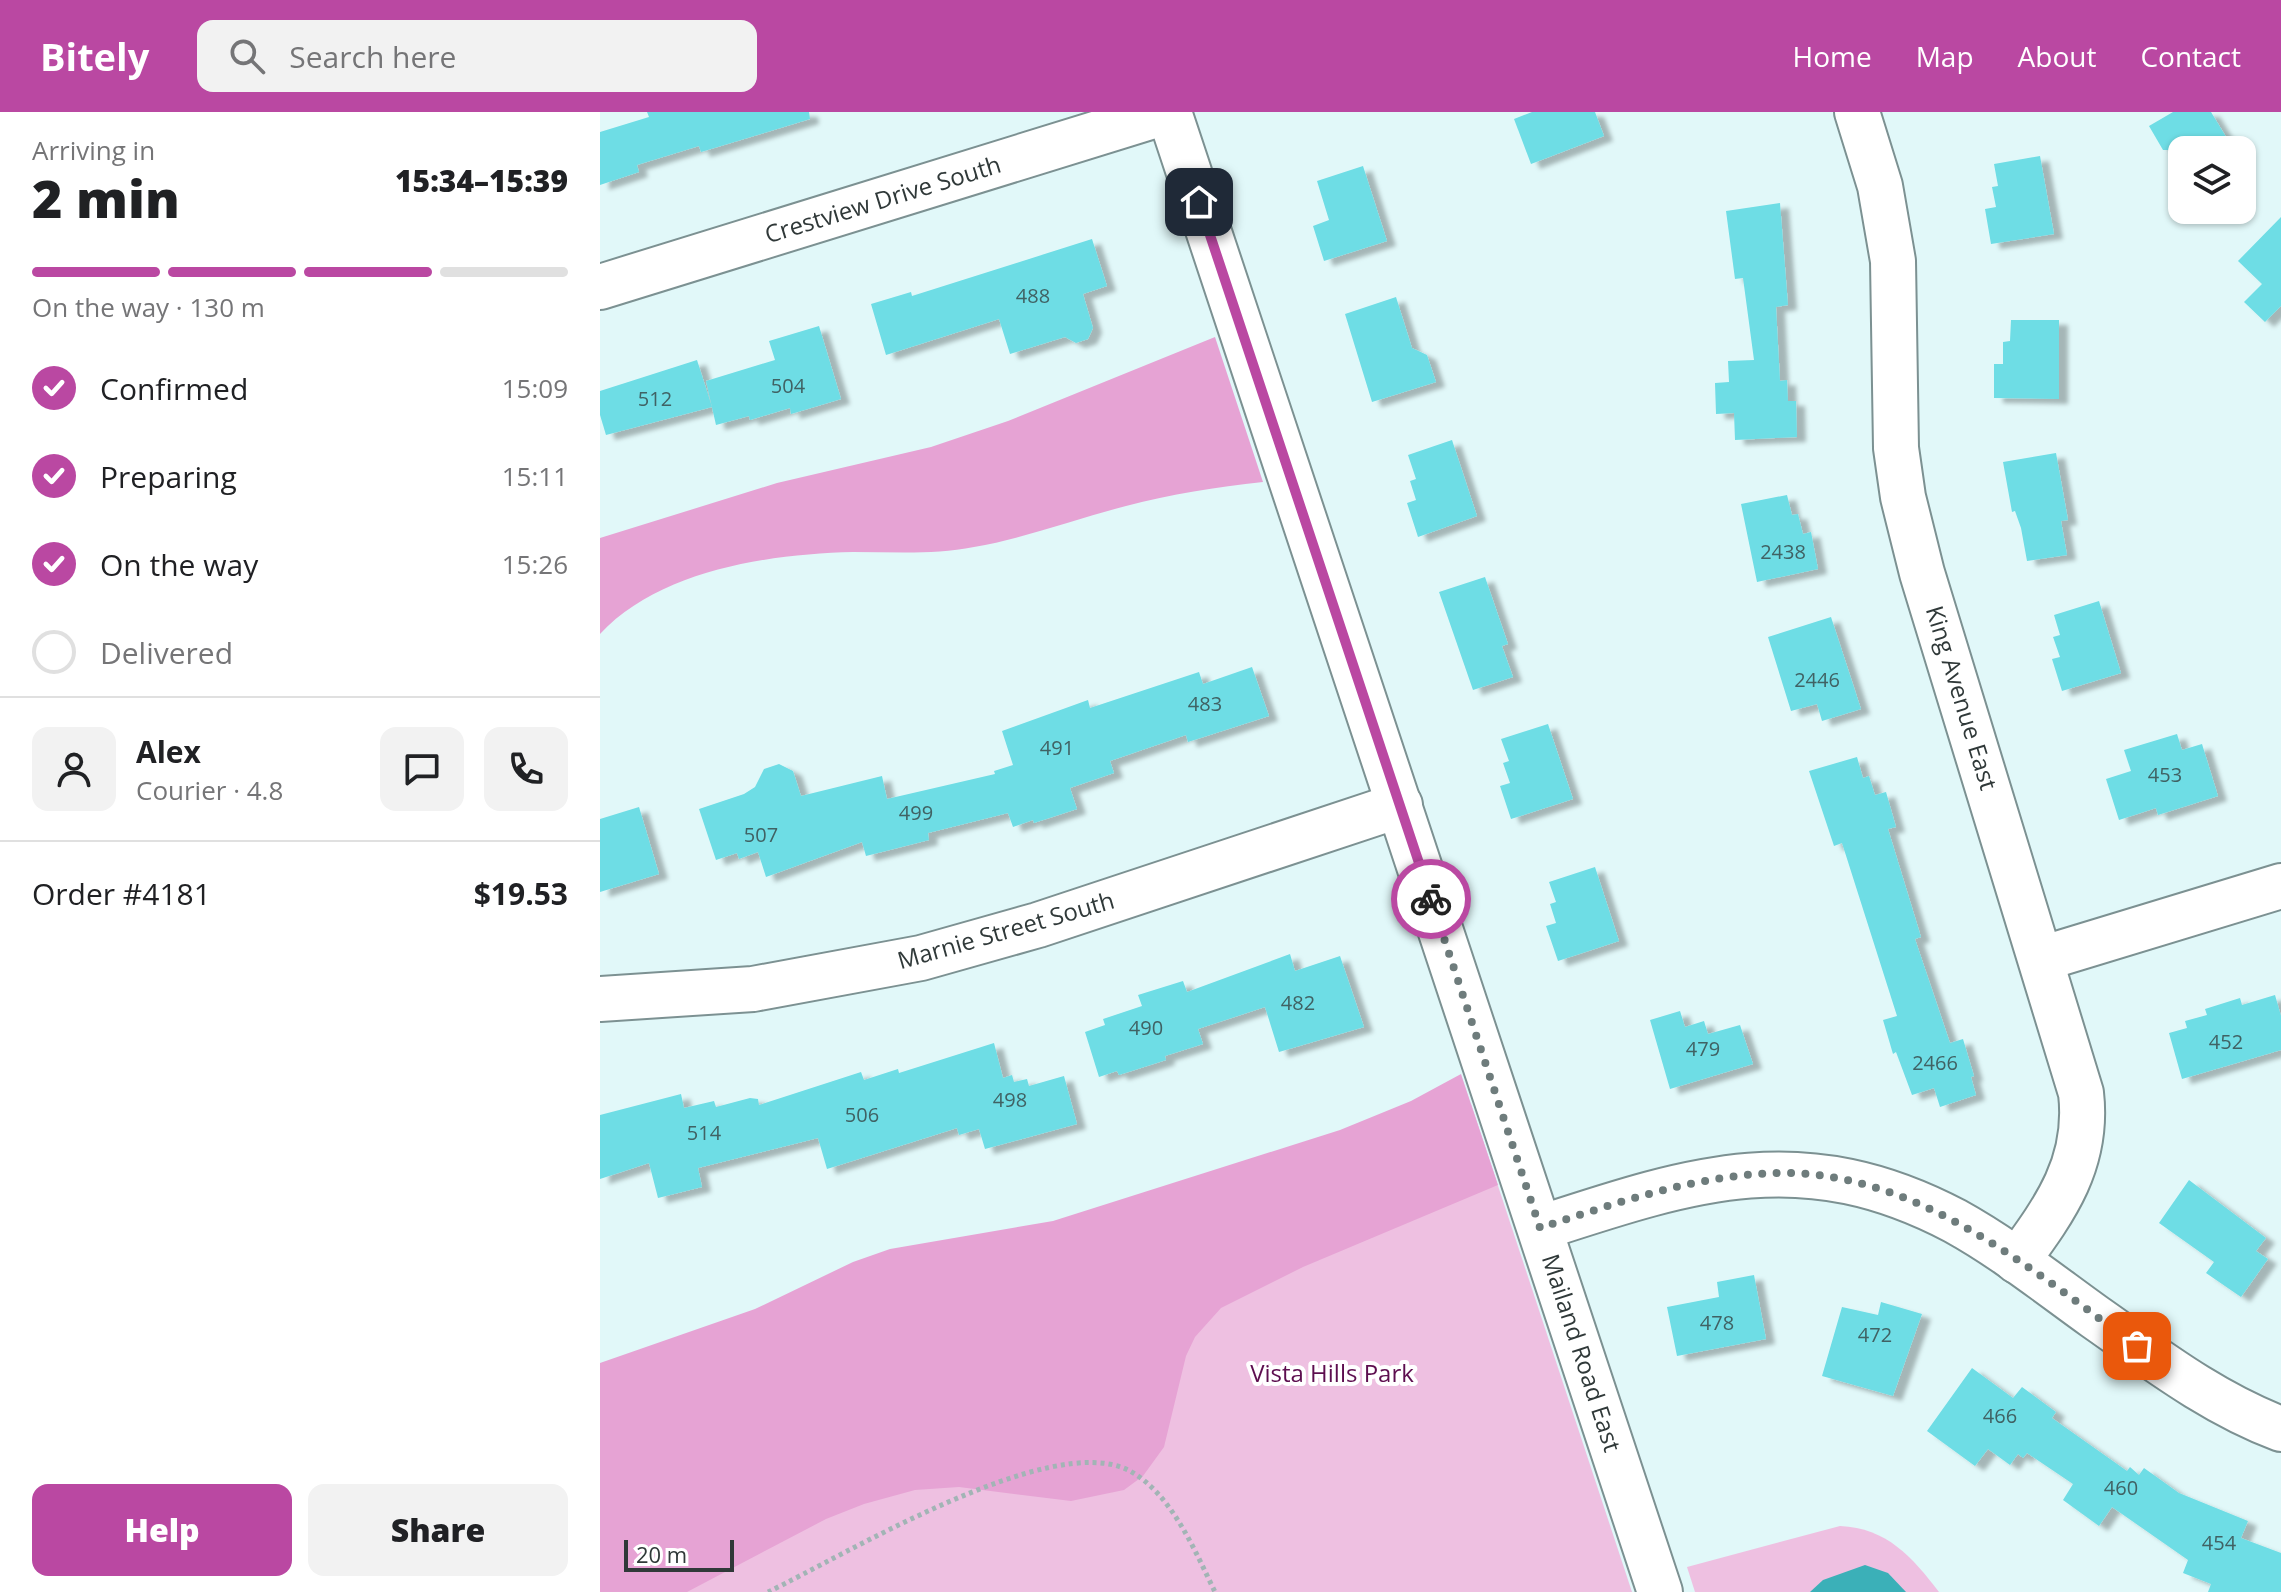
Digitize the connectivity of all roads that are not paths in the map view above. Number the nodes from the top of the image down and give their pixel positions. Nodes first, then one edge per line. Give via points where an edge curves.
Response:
1 (1167, 112) edge
2 (1857, 112) edge
3 (600, 287) edge
4 (1400, 805) junction
5 (2281, 886) edge
6 (2041, 959) junction
7 (600, 999) edge
8 (1540, 1228) junction
9 (2017, 1261) junction
10 (2281, 1429) edge
11 (1660, 1592) edge

1 - 3 street, Crestview Drive South
1 - 4 street, Mailand Road East
2 - 6 street, King Avenue East via 1880,186 1893,261 1895,422 1903,497
4 - 7 street, Marnie Street South via 934,955 753,989
4 - 8 street, Mailand Road East
5 - 6 street
6 - 9 street, King Avenue East via 2079,1085 2082,1141 2068,1185
8 - 9 street via 1706,1182 1765,1174 1822,1175 1907,1199 1957,1222
8 - 11 street, Mailand Road East
9 - 10 street via 2206,1394

